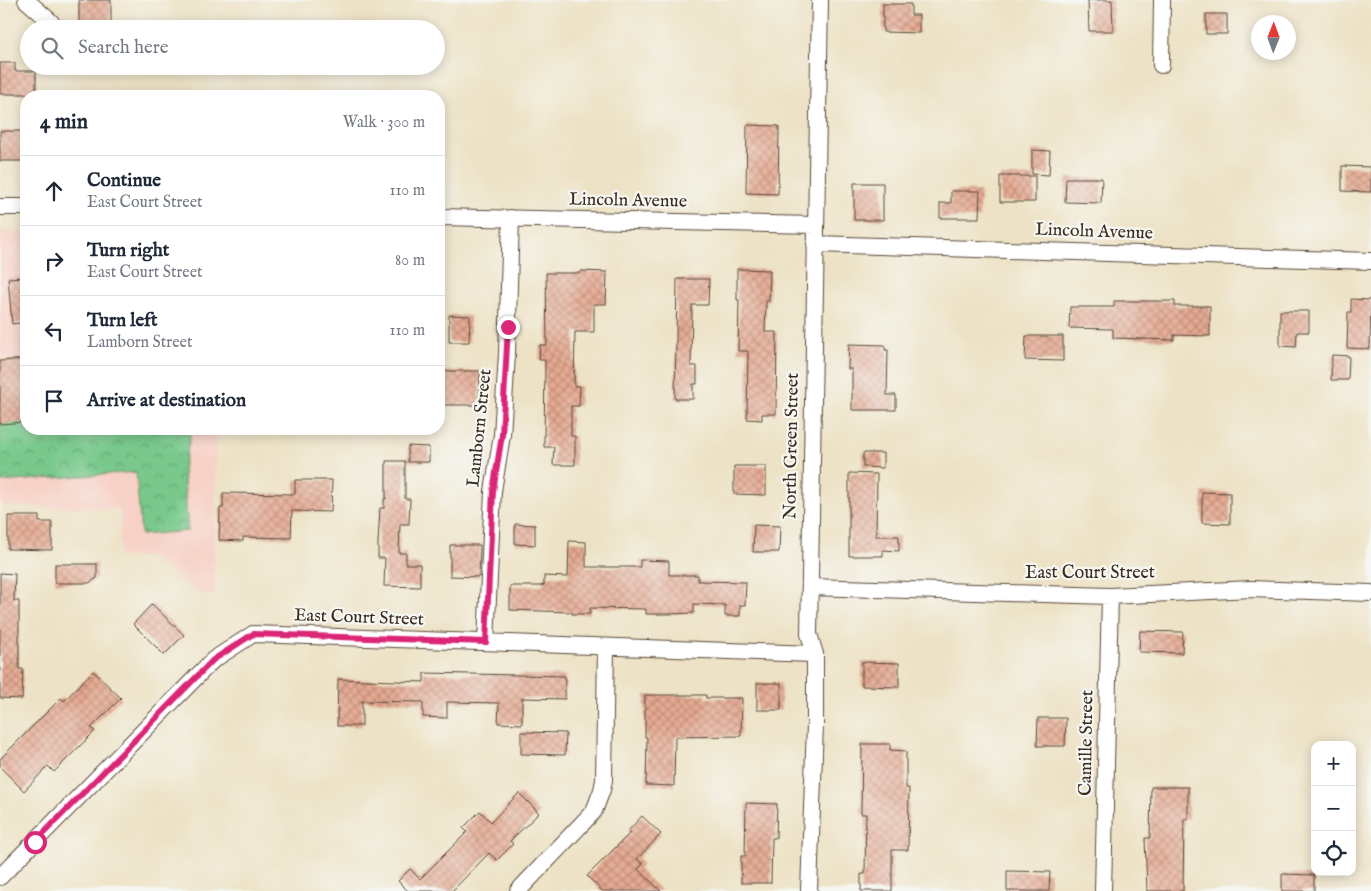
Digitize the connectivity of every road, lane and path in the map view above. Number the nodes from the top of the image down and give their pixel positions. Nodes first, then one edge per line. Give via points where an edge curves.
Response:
1 (26, 0) edge
2 (820, 0) edge
3 (1162, 0) edge
4 (49, 20) edge
5 (1161, 65) dead end
6 (0, 207) edge
7 (20, 207) edge
8 (445, 217) edge
9 (511, 218) junction
10 (816, 225) junction
11 (815, 244) junction
12 (1371, 261) edge
13 (810, 587) junction
14 (1371, 593) edge
15 (1110, 596) junction
16 (486, 642) junction
17 (606, 647) junction
18 (814, 654) junction
19 (0, 877) edge
20 (528, 888) edge
21 (809, 891) edge
22 (1103, 891) edge

1 - 4 street
2 - 10 street, North Green Street
3 - 5 street
6 - 7 street
8 - 9 street, Lincoln Avenue
9 - 10 street, Lincoln Avenue
9 - 16 street, Lamborn Street via 507,354 502,435 493,491
10 - 11 street, North Green Street
11 - 12 street, Lincoln Avenue
11 - 13 street, North Green Street
13 - 15 street, East Court Street
13 - 18 street, North Green Street via 809,634
14 - 15 street, East Court Street via 1251,589
15 - 22 street, Camille Street
16 - 17 street, East Court Street
16 - 19 street, East Court Street via 253,634 213,660
17 - 18 street, East Court Street
17 - 20 street via 602,790 594,811
18 - 21 street, North Green Street

